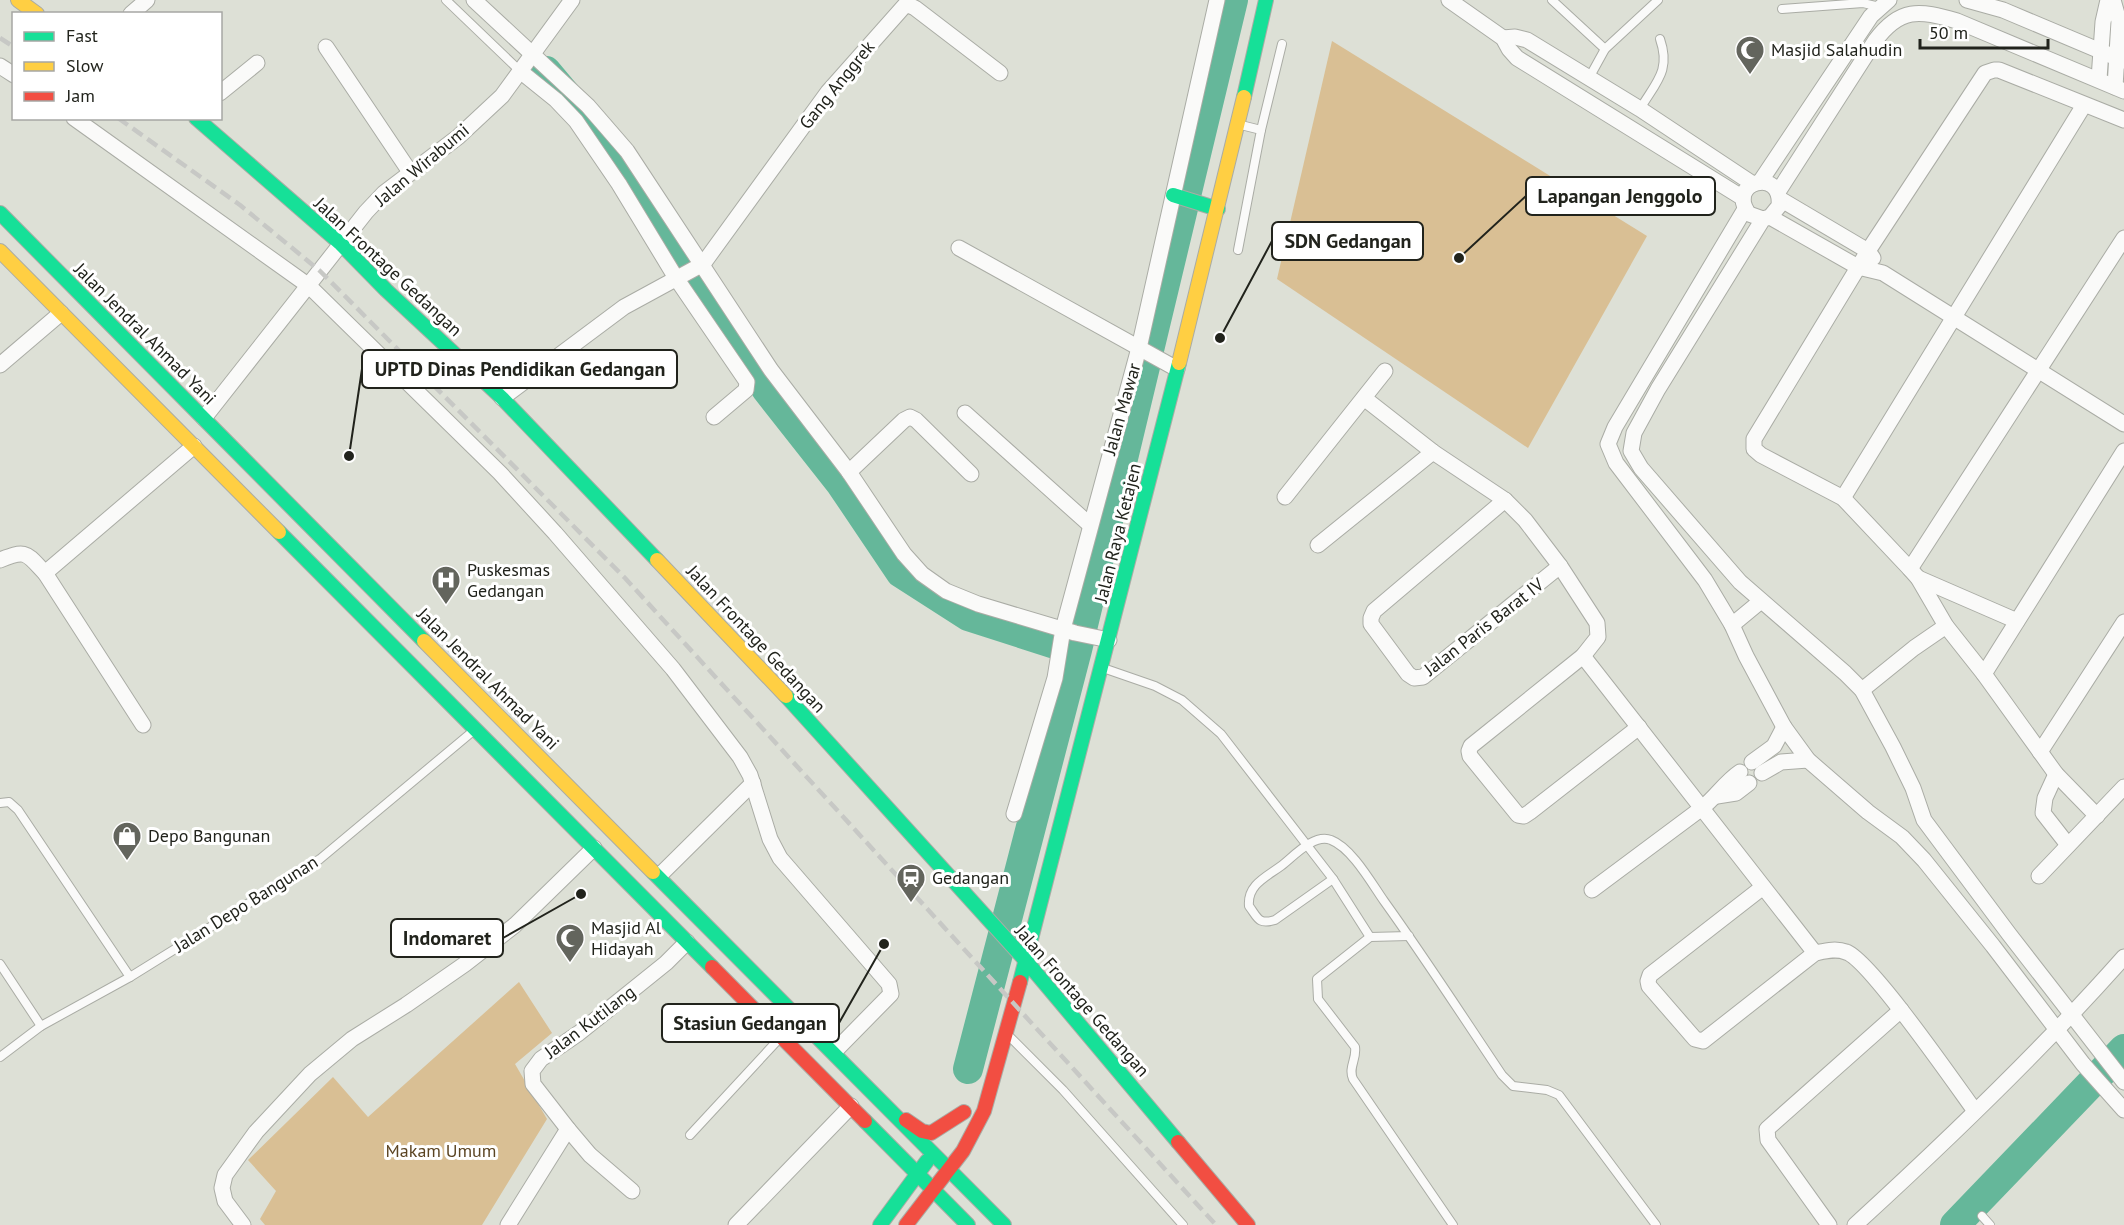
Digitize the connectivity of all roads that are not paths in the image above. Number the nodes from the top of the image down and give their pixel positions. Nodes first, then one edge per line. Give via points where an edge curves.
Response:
1 (18, 0) edge
2 (147, 0) edge
3 (446, 0) edge
4 (474, 0) edge
5 (573, 0) edge
6 (1216, 0) edge
7 (1266, 0) edge
8 (1449, 0) edge
9 (1552, 0) edge
10 (1658, 0) edge
11 (1967, 0) edge
12 (2108, 0) edge
13 (2113, 0) edge
14 (1884, 3) edge
15 (1782, 9) dead end
16 (35, 12) edge
17 (133, 12) edge
18 (1503, 38) junction
19 (1660, 39) dead end
20 (1282, 44) dead end
21 (326, 47) dead end
22 (1605, 49) junction
23 (2101, 51) junction
24 (2120, 59) edge
25 (528, 62) junction
26 (257, 63) dead end
27 (1834, 70) junction
28 (1000, 73) dead end
29 (1589, 78) junction
30 (2099, 79) junction
31 (1851, 80) junction
32 (2120, 89) edge
33 (222, 91) edge
34 (2084, 105) junction
35 (1640, 109) junction
36 (77, 120) edge
37 (198, 120) edge
38 (2124, 120) edge
39 (1658, 121) junction
40 (1236, 124) junction
41 (1261, 130) junction
42 (1646, 137) junction
43 (410, 172) junction
44 (1757, 183) junction
45 (1176, 196) junction
46 (1779, 196) junction
47 (1744, 203) junction
48 (1214, 208) junction
49 (0, 213) edge
50 (1766, 218) junction
51 (2124, 238) edge
52 (341, 244) junction
53 (959, 248) dead end
54 (1238, 250) dead end
55 (1868, 251) junction
56 (0, 252) edge
57 (701, 265) junction
58 (1858, 267) junction
59 (1883, 273) junction
60 (680, 276) junction
61 (309, 286) junction
62 (61, 313) junction
63 (1955, 318) junction
64 (1143, 351) junction
65 (0, 365) edge
66 (1174, 367) junction
67 (2039, 370) junction
68 (1385, 371) dead end
69 (1642, 380) junction
70 (1659, 389) junction
71 (502, 398) junction
72 (1364, 398) junction
73 (965, 413) dead end
74 (714, 417) dead end
75 (204, 418) junction
76 (2124, 423) edge
77 (194, 446) junction
78 (2124, 451) edge
79 (1433, 452) junction
80 (849, 472) junction
81 (971, 474) dead end
82 (1285, 497) dead end
83 (1843, 498) junction
84 (1505, 500) junction
85 (1090, 525) junction
86 (1318, 545) dead end
87 (0, 560) edge
88 (1560, 566) junction
89 (45, 573) junction
90 (1914, 574) junction
91 (1761, 601) junction
92 (2017, 621) junction
93 (2124, 622) edge
94 (1732, 625) junction
95 (1946, 626) junction
96 (1069, 631) junction
97 (1104, 639) junction
98 (1583, 656) junction
99 (1102, 668) junction
100 (1984, 674) junction
101 (1862, 690) junction
102 (143, 725) dead end
103 (1639, 727) junction
104 (1784, 727) junction
105 (475, 729) junction
106 (2040, 752) junction
107 (1808, 760) junction
108 (2056, 774) junction
109 (1744, 778) dead end
110 (753, 783) junction
111 (2124, 787) edge
112 (0, 803) edge
113 (1702, 808) junction
114 (1014, 814) dead end
115 (2097, 816) junction
116 (1924, 820) junction
117 (1902, 837) junction
118 (2068, 845) junction
119 (1307, 846) junction
120 (594, 848) junction
121 (659, 876) junction
122 (2038, 876) dead end
123 (1333, 879) junction
124 (1763, 887) junction
125 (1592, 890) dead end
126 (2009, 934) junction
127 (1370, 936) junction
128 (1409, 936) junction
129 (687, 942) junction
130 (1993, 946) junction
131 (1815, 953) junction
132 (2124, 957) edge
133 (1026, 962) junction
134 (0, 964) edge
135 (130, 977) junction
136 (1901, 1010) junction
137 (2072, 1016) junction
138 (41, 1026) junction
139 (2057, 1030) junction
140 (1005, 1033) junction
141 (781, 1036) junction
142 (834, 1052) junction
143 (0, 1057) edge
144 (996, 1072) junction
145 (2124, 1082) edge
146 (851, 1106) junction
147 (892, 1110) junction
148 (2124, 1110) edge
149 (1975, 1111) junction
150 (964, 1112) junction
151 (568, 1129) junction
152 (690, 1135) dead end
153 (934, 1153) junction
154 (951, 1169) junction
155 (918, 1173) junction
156 (934, 1190) junction
157 (632, 1191) dead end
158 (1982, 1216) dead end
159 (243, 1225) edge
160 (508, 1225) edge
161 (736, 1225) edge
162 (880, 1225) edge
163 (906, 1225) edge
164 (968, 1225) edge
165 (1004, 1225) edge
166 (1183, 1225) edge
167 (1248, 1225) edge
168 (1453, 1225) edge
169 (1656, 1225) edge
170 (1829, 1225) edge
171 (1855, 1225) edge
172 (1990, 1225) edge

1 - 16 main road
2 - 17 street
3 - 25 lane
4 - 25 street
5 - 25 street, Jalan Wirabumi
6 - 45 street, Jalan Mawar
7 - 40 main road, Jalan Raya Ketajen
8 - 18 street
9 - 22 lane
10 - 22 lane
11 - 23 street via 2003,10
12 - 23 street
13 - 24 street via 2119,21
14 - 15 lane
14 - 27 street
18 - 29 street via 1523,38
18 - 42 street via 1518,58
19 - 35 lane via 1665,52 1663,70
20 - 41 lane
21 - 43 street
22 - 29 lane
23 - 24 street
23 - 30 street
24 - 32 street
25 - 43 street, Jalan Wirabumi via 502,96 458,137
25 - 57 street via 588,106 620,143
25 - 60 street via 576,121
26 - 33 street
27 - 31 street
27 - 44 street
28 - 57 street, Gang Anggrek via 906,4 828,92
29 - 35 street
30 - 31 street via 1957,21 1915,14 1897,18 1887,26
30 - 32 street
31 - 46 street
34 - 38 street
34 - 55 street via 1999,70 1986,72
34 - 63 street
35 - 39 street
36 - 61 street
37 - 52 main road, Jalan Frontage Gedangan
39 - 42 street
39 - 44 street
40 - 41 lane
40 - 48 main road, Jalan Raya Ketajen
41 - 54 lane
42 - 47 street
43 - 52 street, Jalan Wirabumi via 384,193
44 - 46 street via 1767,183
44 - 47 street via 1748,188
45 - 48 main road
45 - 64 street, Jalan Mawar
46 - 50 street via 1779,206
46 - 55 street
47 - 50 street via 1749,214
47 - 69 street
48 - 66 main road, Jalan Raya Ketajen
49 - 75 main road, Jalan Jendral Ahmad Yani
50 - 58 street
50 - 70 street
51 - 67 street
52 - 61 street, Jalan Wirabumi
52 - 71 main road, Jalan Frontage Gedangan
53 - 64 street
55 - 58 street
55 - 59 street
56 - 62 main road
57 - 60 street
57 - 80 street via 771,370
58 - 59 street
58 - 83 street via 1754,439 1754,448 1761,455
59 - 63 street
60 - 71 street via 624,307
60 - 74 street via 747,382 746,390
61 - 75 street, Jalan Wirabumi
61 - 110 street via 500,472 555,533 673,669 740,756
62 - 65 street
62 - 77 main road
63 - 67 street
63 - 83 street
64 - 66 street
64 - 85 street, Jalan Mawar
66 - 97 main road, Jalan Raya Ketajen
67 - 76 street
67 - 90 street
68 - 72 street
69 - 70 street
69 - 94 street via 1615,427 1609,448 1616,463 1705,580
70 - 91 street via 1634,433 1632,454 1740,582
71 - 133 main road, Jalan Frontage Gedangan via 768,676
72 - 79 street
72 - 82 street
73 - 85 street
75 - 121 main road, Jalan Jendral Ahmad Yani
77 - 89 street
77 - 105 main road
78 - 92 street
79 - 84 street
79 - 86 street
80 - 81 street via 910,417
80 - 96 street via 922,574 946,591 978,604
83 - 90 street
84 - 88 street
84 - 88 street, Jalan Paris Barat IV via 1374,611 1371,624 1408,674 1422,678
85 - 96 street, Jalan Mawar
87 - 89 street via 18,553 26,555
88 - 98 street via 1599,630
89 - 102 street
90 - 92 street
90 - 95 street
91 - 94 street
91 - 101 street
92 - 100 street
93 - 106 street
94 - 104 street
95 - 100 street
95 - 101 street
96 - 97 street
96 - 114 street, Jalan Mawar
97 - 99 main road, Jalan Raya Ketajen
98 - 103 street
98 - 103 street via 1472,746 1470,756 1518,815 1524,816
99 - 119 lane via 1182,700 1221,734
99 - 133 main road, Jalan Raya Ketajen
100 - 106 street
101 - 116 street via 1913,788
103 - 113 street
104 - 107 street
104 - 107 street via 1757,767
105 - 120 main road
105 - 135 lane, Jalan Depo Bangunan via 320,859
106 - 108 street
107 - 117 street
108 - 115 street
108 - 118 street via 2043,813
109 - 113 street via 1728,780
110 - 121 street
110 - 142 street via 780,858 891,989 891,994
111 - 115 street
112 - 135 lane via 9,802 18,810
113 - 124 street
113 - 125 street
115 - 118 street
116 - 117 street
116 - 126 street
117 - 130 street
118 - 122 street
119 - 123 lane
119 - 123 lane via 1250,892 1249,906 1260,922 1275,920
119 - 128 lane via 1329,839 1342,846
120 - 129 main road
120 - 159 street via 498,938 352,1039 310,1074 256,1132 225,1175 225,1201
121 - 142 main road, Jalan Jendral Ahmad Yani
123 - 127 lane
124 - 131 street
124 - 131 street via 1650,975 1649,986 1695,1039 1703,1041
126 - 130 street
126 - 137 street
127 - 128 lane
127 - 168 lane via 1317,980 1318,999 1355,1047 1350,1068 1353,1079
128 - 169 lane via 1502,1075 1513,1086 1559,1095
129 - 141 main road
129 - 151 street, Jalan Kutilang via 579,1033 541,1059 532,1071 533,1084
130 - 139 street
131 - 136 street via 1848,952
132 - 137 street
133 - 140 main road, Jalan Raya Ketajen
133 - 167 main road, Jalan Frontage Gedangan
134 - 138 lane
135 - 138 lane, Jalan Depo Bangunan
136 - 149 street
136 - 170 street via 1767,1129 1768,1140
137 - 139 street
137 - 145 street
138 - 143 lane, Jalan Depo Bangunan
139 - 148 street
139 - 149 street
140 - 144 main road, Jalan Raya Ketajen
140 - 166 lane via 1063,1090
141 - 146 main road
141 - 152 lane
142 - 147 main road, Jalan Jendral Ahmad Yani
144 - 150 main road, Jalan Raya Ketajen
144 - 154 main road, Jalan Raya Ketajen via 984,1111
146 - 155 main road
146 - 161 street
147 - 150 main road via 931,1133
147 - 153 main road, Jalan Jendral Ahmad Yani
149 - 171 street
150 - 153 main road, Jalan Raya Ketajen
151 - 157 street, Jalan Kutilang via 590,1155
151 - 160 street
153 - 154 main road, Jalan Jendral Ahmad Yani
153 - 155 main road, Jalan Raya Ketajen
154 - 156 main road, Jalan Raya Ketajen
154 - 165 main road, Jalan Jendral Ahmad Yani
155 - 156 main road
155 - 162 main road, Jalan Raya Ketajen
156 - 163 main road, Jalan Raya Ketajen
156 - 164 main road
158 - 172 lane

